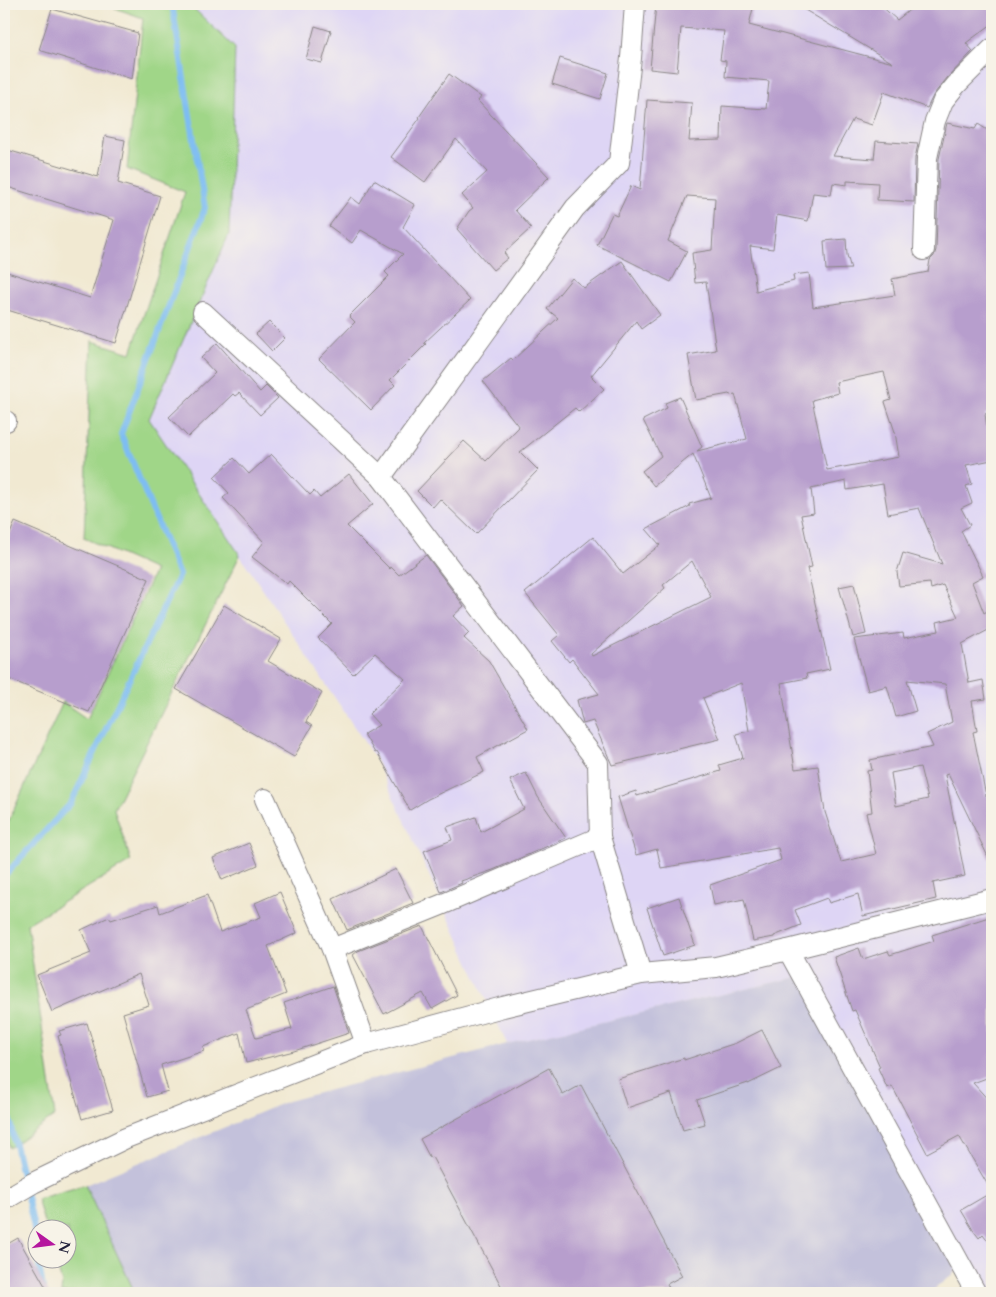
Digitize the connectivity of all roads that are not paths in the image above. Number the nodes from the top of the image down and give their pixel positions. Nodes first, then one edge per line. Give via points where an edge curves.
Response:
1 (635, 4) edge
2 (992, 49) edge
3 (924, 250) dead end
4 (203, 312) dead end
5 (380, 477) junction
6 (265, 799) dead end
7 (600, 837) junction
8 (992, 899) edge
9 (332, 949) junction
10 (788, 950) junction
11 (641, 974) junction
12 (366, 1044) junction
13 (10, 1196) edge
14 (976, 1293) edge

1 - 5 street via 619,163 575,208
2 - 3 street via 943,101 935,121 927,158
4 - 5 street
5 - 7 street via 598,763
6 - 9 street
7 - 9 street
7 - 11 street
8 - 10 street
9 - 12 street
10 - 11 street via 716,966
10 - 14 street
11 - 12 street
12 - 13 street via 126,1138

